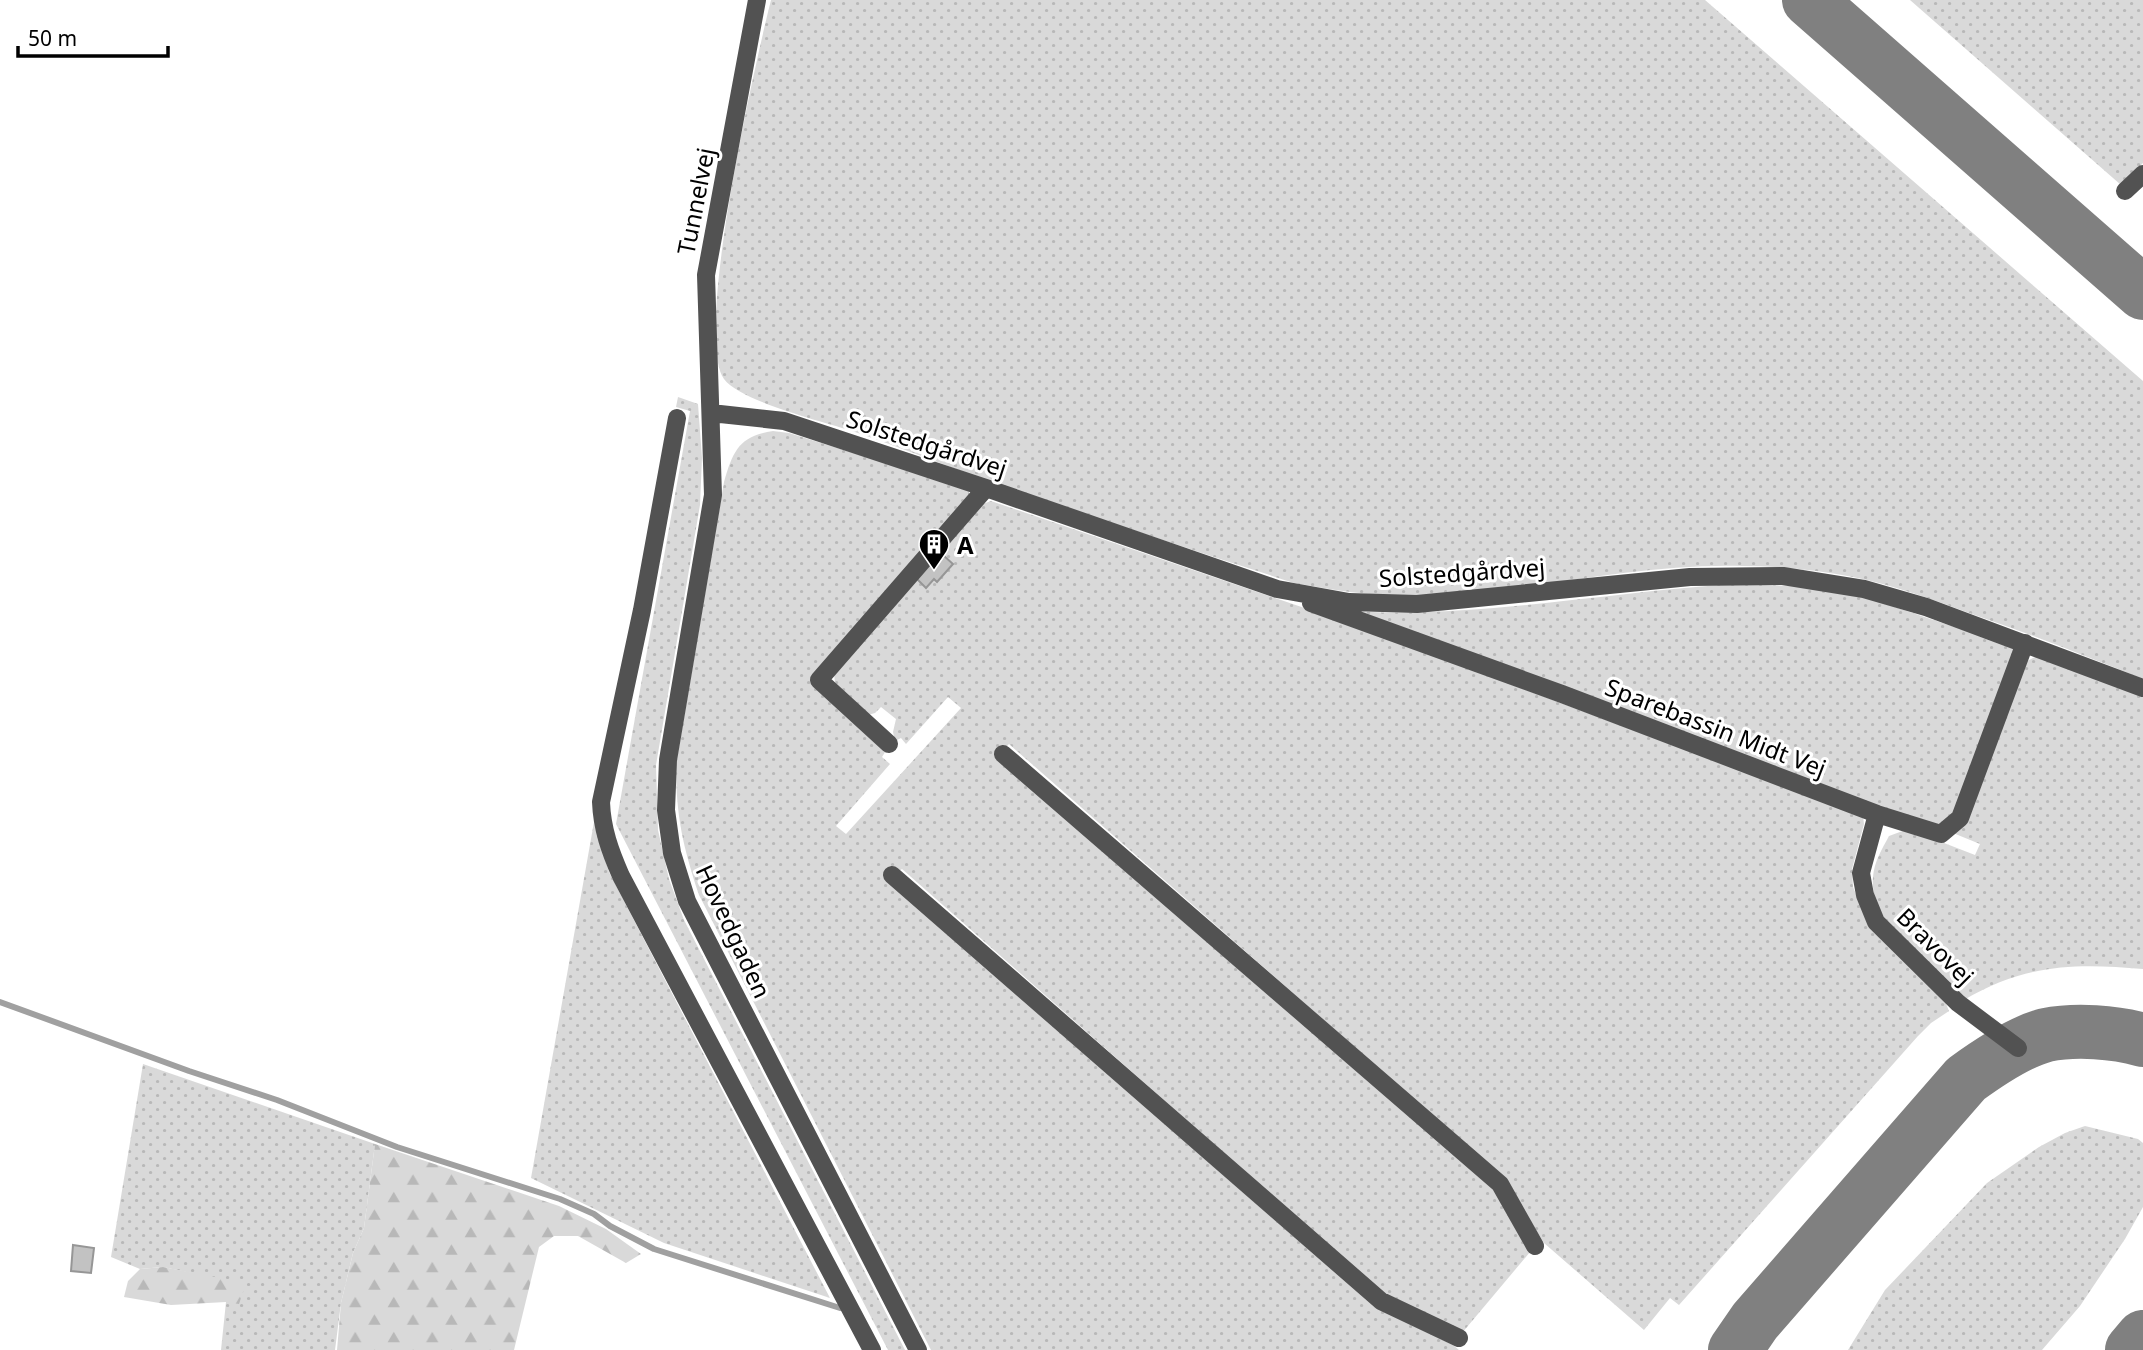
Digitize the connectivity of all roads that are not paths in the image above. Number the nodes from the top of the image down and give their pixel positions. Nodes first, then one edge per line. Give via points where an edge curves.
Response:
1 (757, 0) edge
2 (2143, 174) edge
3 (2125, 191) dead end
4 (711, 413) junction
5 (677, 418) dead end
6 (986, 488) junction
7 (1277, 589) junction
8 (2025, 643) junction
9 (2143, 688) edge
10 (889, 744) dead end
11 (1003, 754) dead end
12 (1877, 814) junction
13 (892, 875) dead end
14 (2018, 1048) dead end
15 (1535, 1246) dead end
16 (1459, 1338) dead end
17 (872, 1350) edge
18 (918, 1350) edge

1 - 4 lane, Tunnelvej via 706,275
2 - 3 lane
4 - 6 lane, Solstedgårdvej via 784,421
4 - 18 lane, Hovedgaden via 713,495 668,760 666,810 672,853 687,901
5 - 17 lane via 601,802 607,845
6 - 7 lane, Solstedgårdvej
6 - 10 lane via 819,680
7 - 8 lane, Solstedgårdvej via 1349,602 1417,604 1690,577 1783,576 1864,589
7 - 12 lane, Sparebassin Midt Vej
8 - 9 lane, Solstedgårdvej
8 - 12 lane, Sparebassin Midt Vej via 1960,818 1941,834
11 - 15 lane via 1500,1184
12 - 14 lane, Bravovej via 1861,873 1877,922 1958,1003
13 - 16 lane via 1381,1301

